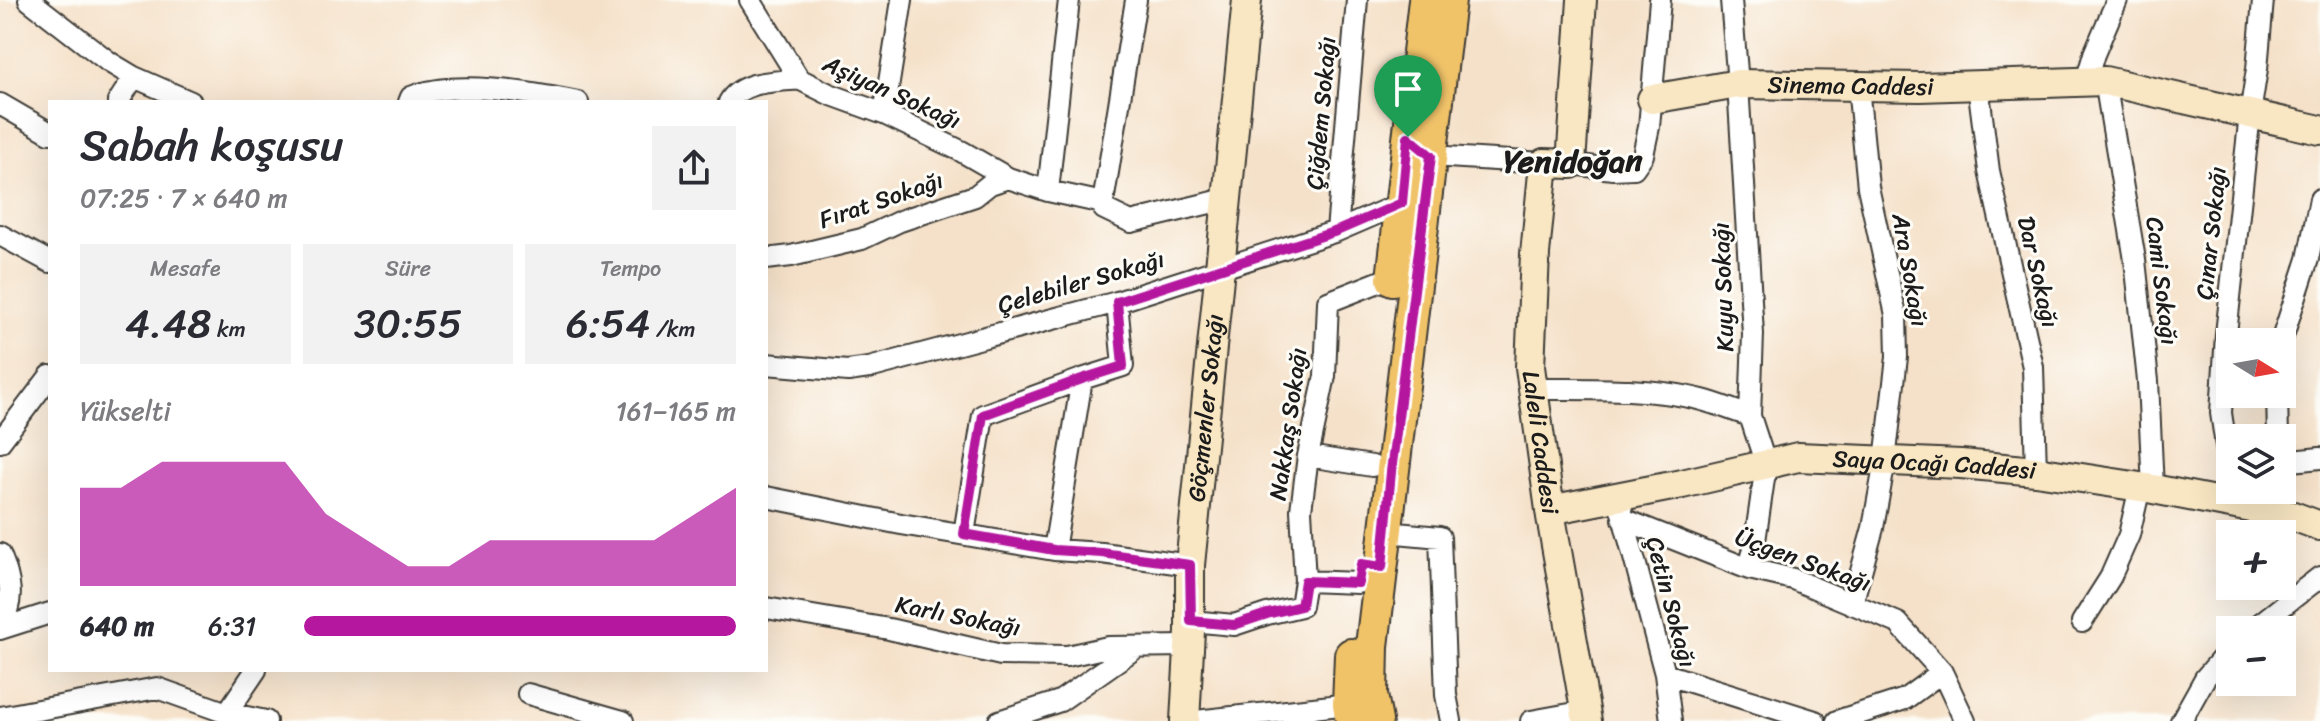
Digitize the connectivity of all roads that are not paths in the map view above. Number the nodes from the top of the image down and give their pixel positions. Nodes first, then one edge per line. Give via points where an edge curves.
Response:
1 (29, 0) edge
2 (750, 0) edge
3 (902, 0) edge
4 (1069, 0) edge
5 (1136, 0) edge
6 (1247, 0) edge
7 (1357, 0) edge
8 (1425, 0) edge
9 (1449, 0) edge
10 (1582, 0) edge
11 (1660, 0) edge
12 (1731, 0) edge
13 (2117, 0) edge
14 (2263, 0) edge
15 (134, 77) junction
16 (799, 79) junction
17 (2096, 81) junction
18 (1738, 84) junction
19 (1978, 85) junction
20 (1858, 86) junction
21 (1652, 99) junction
22 (119, 100) edge
23 (186, 100) edge
24 (410, 100) edge
25 (565, 100) edge
26 (730, 100) edge
27 (0, 104) edge
28 (884, 114) junction
29 (2250, 114) junction
30 (2320, 130) edge
31 (48, 132) edge
32 (1419, 146) junction
33 (1557, 164) junction
34 (1008, 178) junction
35 (1048, 191) junction
36 (1226, 199) junction
37 (2320, 199) edge
38 (1103, 203) junction
39 (1402, 203) junction
40 (1337, 231) junction
41 (0, 235) edge
42 (768, 259) edge
43 (48, 261) edge
44 (2314, 263) edge
45 (1220, 268) junction
46 (1394, 276) junction
47 (1117, 302) junction
48 (2287, 328) edge
49 (768, 364) edge
50 (48, 379) edge
51 (1082, 379) junction
52 (1533, 389) junction
53 (1750, 416) junction
54 (2223, 424) edge
55 (0, 442) edge
56 (1308, 456) junction
57 (2320, 458) edge
58 (1885, 461) junction
59 (2296, 461) edge
60 (1766, 465) junction
61 (1372, 466) junction
62 (2036, 471) junction
63 (2147, 488) junction
64 (768, 497) edge
65 (2216, 502) edge
66 (2227, 504) edge
67 (1621, 508) junction
68 (1550, 510) junction
69 (2320, 526) edge
70 (1386, 532) junction
71 (964, 534) junction
72 (1054, 550) junction
73 (0, 554) edge
74 (1190, 565) junction
75 (1749, 569) junction
76 (1367, 571) junction
77 (2320, 577) edge
78 (1305, 581) junction
79 (1852, 604) junction
80 (768, 608) edge
81 (48, 614) edge
82 (2270, 616) edge
83 (2082, 622) dead end
84 (0, 626) edge
85 (1190, 634) junction
86 (1137, 647) junction
87 (2216, 665) edge
88 (255, 672) edge
89 (1942, 672) junction
90 (1665, 674) junction
91 (158, 679) edge
92 (528, 694) dead end
93 (196, 703) junction
94 (1350, 712) edge
95 (227, 713) junction
96 (1586, 716) edge
97 (13, 717) edge
98 (183, 721) edge
99 (266, 721) edge
100 (623, 721) edge
101 (999, 721) edge
102 (1185, 721) edge
103 (1196, 721) edge
104 (1376, 721) edge
105 (1451, 721) edge
106 (1531, 721) edge
107 (1671, 721) edge
108 (1815, 721) edge
109 (1837, 721) edge
110 (1965, 721) edge
111 (2181, 721) edge

1 - 15 street
2 - 16 street, Aşiyan Sokağı
3 - 28 street
4 - 35 street
5 - 38 street
6 - 36 street, Göçmenler Sokağı
7 - 40 street, Çiğdem Sokağı
8 - 32 main road
9 - 32 main road
10 - 33 street, Laleli Caddesi
11 - 21 street
12 - 18 street, Kuyu Sokağı
13 - 17 street, Cami Sokağı via 2094,54
14 - 29 street, Çınar Sokağı
15 - 22 street
15 - 23 street
16 - 26 street via 746,87
16 - 28 street, Aşiyan Sokağı
17 - 19 street, Sinema Caddesi
17 - 29 street, Sinema Caddesi
17 - 63 street, Cami Sokağı via 2135,260 2148,381
18 - 20 street, Sinema Caddesi
18 - 21 street, Sinema Caddesi
18 - 53 street, Kuyu Sokağı via 1753,334
19 - 20 street, Sinema Caddesi
19 - 62 street, Dar Sokağı via 1989,171 2033,367
20 - 58 street, Ara Sokağı via 1868,187 1896,315 1897,357
21 - 33 street via 1643,155 1634,168
24 - 25 street via 426,91 465,89
27 - 31 street
28 - 34 street, Aşiyan Sokağı
29 - 30 street, Sinema Caddesi
29 - 54 street, Çınar Sokağı via 2226,334
32 - 33 street
32 - 39 main road
32 - 70 main road
33 - 52 street, Laleli Caddesi via 1533,297
34 - 35 street, Aşiyan Sokağı
34 - 42 street, Fırat Sokağı via 862,239
35 - 38 street, Aşiyan Sokağı
36 - 38 street, Aşiyan Sokağı via 1131,222 1104,209
36 - 45 street, Göçmenler Sokağı
37 - 44 street
39 - 40 street, Çelebiler Sokağı
39 - 46 main road
40 - 45 street, Çelebiler Sokağı
41 - 43 street
44 - 48 street
45 - 47 street, Çelebiler Sokağı
45 - 74 street, Göçmenler Sokağı
46 - 56 street, Nakkaş Sokağı via 1328,302 1325,376
46 - 61 main road
47 - 49 street, Çelebiler Sokağı via 869,368
47 - 51 street via 1123,366
50 - 55 street
51 - 71 street via 983,415
51 - 72 street
52 - 53 street via 1676,395
52 - 68 street, Laleli Caddesi
53 - 60 street, Kuyu Sokağı
56 - 61 street
56 - 78 street, Nakkaş Sokağı via 1301,510
57 - 59 street
58 - 60 street, Saya Ocağı Caddesi via 1798,457
58 - 62 street, Saya Ocağı Caddesi
58 - 79 street, Ara Sokağı
60 - 67 street, Saya Ocağı Caddesi
60 - 75 street, Kuyu Sokağı
61 - 76 main road
62 - 63 street, Saya Ocağı Caddesi
63 - 65 street, Saya Ocağı Caddesi
63 - 83 street, Cami Sokağı via 2110,578
64 - 71 street
66 - 69 street, Saya Ocağı Caddesi
67 - 68 street, Saya Ocağı Caddesi
67 - 75 street, Üçgen Sokağı
67 - 90 street, Çetin Sokağı
68 - 96 street, Laleli Caddesi
70 - 76 main road
70 - 105 street via 1440,537
71 - 72 street
72 - 74 street
73 - 84 street via 11,595
74 - 85 street, Göçmenler Sokağı
75 - 79 street, Üçgen Sokağı via 1793,579
76 - 78 street
76 - 94 main road via 1352,639
76 - 104 main road
77 - 82 street
78 - 85 street via 1301,606
79 - 89 street, Üçgen Sokağı via 1898,623
80 - 86 street, Karlı Sokağı via 1001,655 1067,656
81 - 84 street
85 - 86 street, Karlı Sokağı
85 - 102 street, Göçmenler Sokağı
86 - 101 street via 1060,701
87 - 111 street
88 - 95 street
89 - 109 street via 1905,699
89 - 110 street, Üçgen Sokağı
90 - 107 street, Çetin Sokağı
90 - 108 street
91 - 93 street
91 - 97 street
92 - 100 street
93 - 95 street
93 - 98 street
94 - 103 street
95 - 99 street
96 - 106 street

